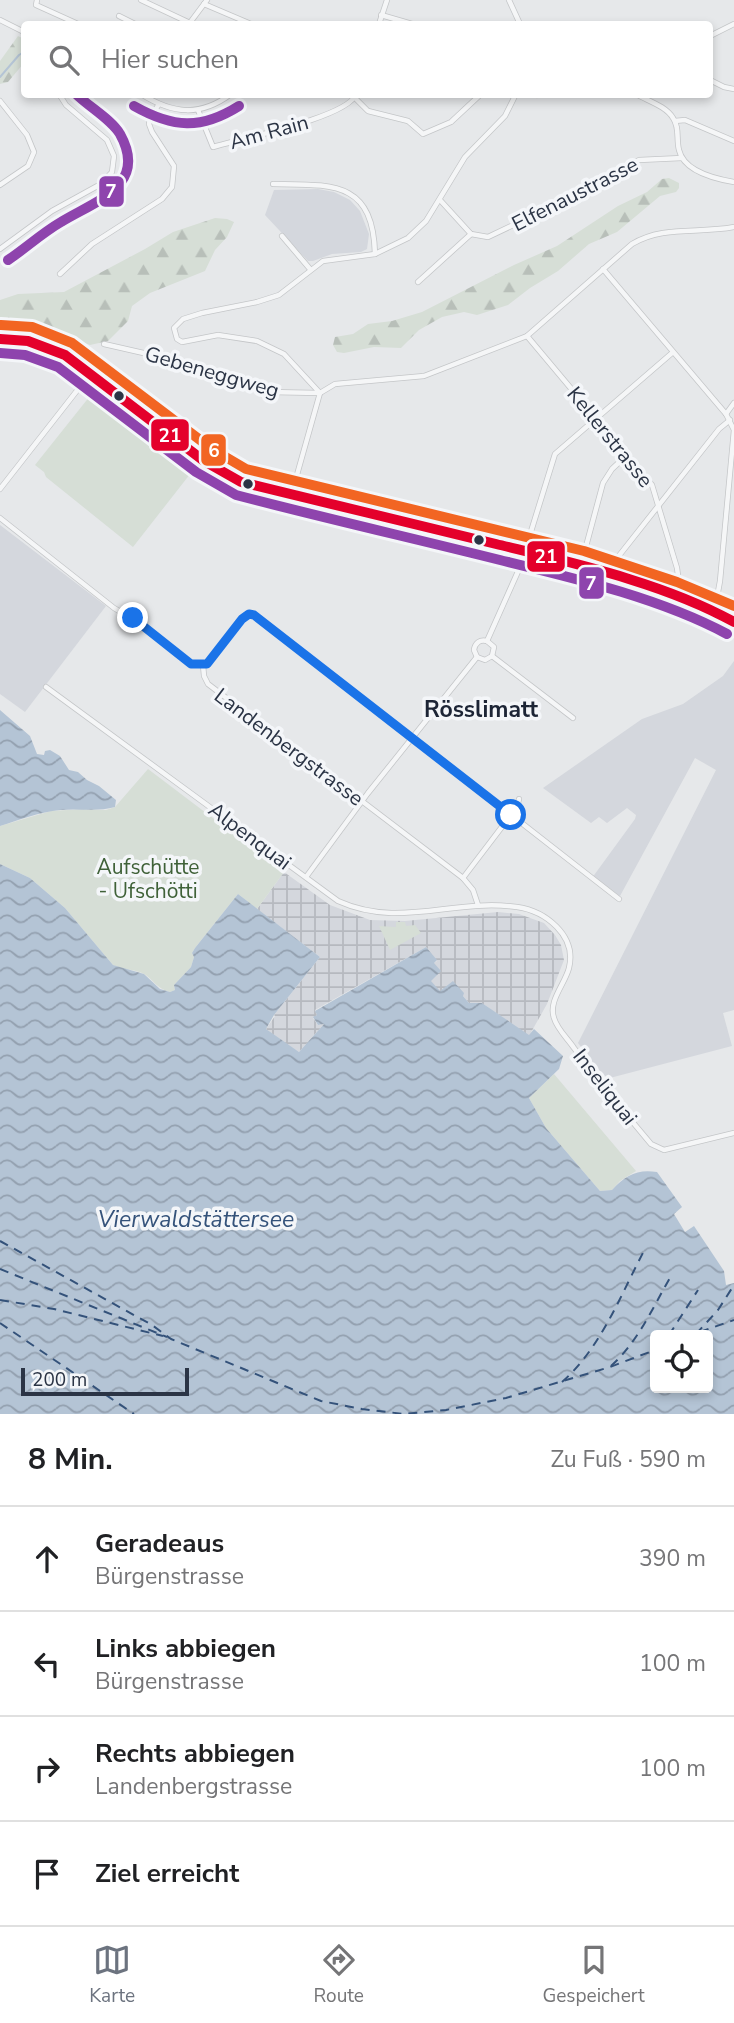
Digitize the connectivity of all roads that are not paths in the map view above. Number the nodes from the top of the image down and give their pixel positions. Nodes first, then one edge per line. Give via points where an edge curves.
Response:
1 (37, 0) edge
2 (141, 0) edge
3 (387, 0) edge
4 (509, 0) edge
5 (204, 1) edge
6 (381, 15) junction
7 (119, 16) dead end
8 (0, 20) edge
9 (71, 21) edge
10 (129, 21) edge
11 (183, 21) edge
12 (191, 21) edge
13 (245, 21) edge
14 (380, 21) edge
15 (402, 21) edge
16 (519, 21) edge
17 (734, 24) edge
18 (21, 30) edge
19 (713, 34) edge
20 (713, 82) edge
21 (734, 89) edge
22 (62, 98) edge
23 (148, 98) edge
24 (226, 98) edge
25 (354, 98) edge
26 (358, 98) edge
27 (477, 98) edge
28 (514, 98) edge
29 (644, 98) edge
30 (0, 102) edge
31 (159, 104) junction
32 (198, 110) junction
33 (675, 121) junction
34 (734, 141) edge
35 (682, 158) junction
36 (734, 182) edge
37 (273, 184) dead end
38 (0, 185) edge
39 (440, 200) junction
40 (734, 228) edge
41 (471, 234) junction
42 (282, 236) dead end
43 (0, 249) edge
44 (375, 254) junction
45 (310, 269) junction
46 (603, 269) junction
47 (61, 274) dead end
48 (418, 282) dead end
49 (527, 336) junction
50 (0, 339) edge
51 (104, 344) dead end
52 (673, 353) junction
53 (90, 373) junction
54 (320, 393) junction
55 (734, 403) edge
56 (726, 414) junction
57 (596, 419) junction
58 (730, 420) junction
59 (627, 456) junction
60 (0, 489) edge
61 (291, 496) junction
62 (658, 506) junction
63 (0, 518) edge
64 (525, 550) junction
65 (614, 562) dead end
66 (581, 565) junction
67 (626, 579) junction
68 (680, 591) junction
69 (715, 608) junction
70 (734, 616) edge
71 (734, 622) edge
72 (487, 641) junction
73 (492, 656) junction
74 (477, 657) junction
75 (203, 665) junction
76 (46, 687) dead end
77 (573, 718) dead end
78 (411, 738) junction
79 (519, 799) dead end
80 (361, 802) junction
81 (511, 815) junction
82 (306, 877) junction
83 (463, 878) junction
84 (619, 899) dead end
85 (478, 905) junction
86 (557, 1024) joint
87 (734, 1133) edge

1 - 9 street via 36,5
2 - 11 street
3 - 6 street
4 - 16 street
5 - 12 street
5 - 13 street
6 - 14 street
6 - 15 street
7 - 10 street
8 - 18 street
17 - 19 street
20 - 21 street
22 - 43 street via 107,140 114,156 112,172 101,184 52,211
23 - 31 street
24 - 32 street
25 - 32 street, Am Rain via 312,120 213,147
26 - 27 street via 368,111 408,121 424,134 451,122
28 - 39 street via 505,116 465,157
29 - 33 street via 668,111
30 - 38 street via 27,135 34,152 28,166
31 - 32 street via 179,111
31 - 47 street via 149,124 174,166 172,187 162,199 92,244
33 - 34 street via 685,120
33 - 35 street
35 - 36 street via 702,173
35 - 41 street, Elfenaustrasse via 639,160 495,235
37 - 44 street via 322,184 350,193 370,218
39 - 41 street
39 - 44 street via 408,238
40 - 46 street via 651,234
41 - 48 street
42 - 45 street
44 - 45 street via 323,261
45 - 54 street via 279,295 183,319 174,334 182,342 218,335 257,341 284,354
46 - 49 street
46 - 52 street
49 - 54 street, Gebeneggweg via 424,376 335,384
49 - 57 street, Kellerstrasse
50 - 53 street via 46,346
51 - 54 street, Gebeneggweg via 268,392
52 - 56 street
52 - 57 street
53 - 60 street
53 - 61 street via 222,473
54 - 61 street
55 - 56 street
56 - 58 street
57 - 59 street, Kellerstrasse
57 - 64 street via 555,454
58 - 62 street
58 - 69 street via 733,445
59 - 62 street, Kellerstrasse via 652,485
59 - 66 street via 603,483
61 - 64 street
62 - 65 street
62 - 68 street, Kellerstrasse
63 - 75 street, Landenbergstrasse via 191,664
64 - 66 street
64 - 72 street
66 - 67 street
67 - 68 street
67 - 69 street
68 - 69 street
69 - 70 street
69 - 71 street
72 - 73 street via 494,647
72 - 74 street via 476,644
73 - 74 street via 485,660
73 - 77 street
74 - 78 street
75 - 78 street via 242,619 254,615
75 - 80 street, Landenbergstrasse via 208,684
76 - 82 street, Alpenquai
78 - 80 street
78 - 81 street
79 - 81 street
80 - 82 street
80 - 83 street, Landenbergstrasse
81 - 83 street
81 - 84 street
82 - 85 street, Alpenquai via 338,901 376,914
83 - 85 street, Landenbergstrasse
85 - 86 street, Alpenquai via 535,911 561,932 570,964 553,1003
86 - 87 street, Inseliquai via 656,1149

